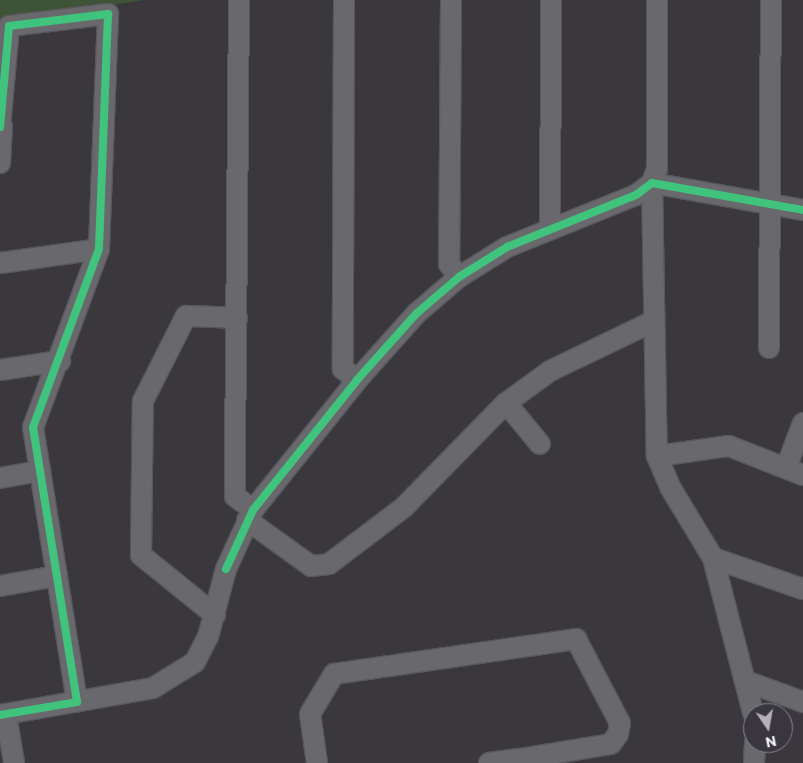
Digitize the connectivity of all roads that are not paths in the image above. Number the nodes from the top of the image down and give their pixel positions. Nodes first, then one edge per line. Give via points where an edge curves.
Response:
1 (239, 0) edge
2 (344, 0) edge
3 (451, 0) edge
4 (551, 0) edge
5 (656, 0) edge
6 (771, 0) edge
7 (1, 126) edge
8 (0, 163) edge
9 (652, 183) junction
10 (770, 204) junction
11 (803, 210) edge
12 (550, 227) junction
13 (99, 249) junction
14 (0, 262) edge
15 (459, 277) junction
16 (236, 318) junction
17 (654, 321) junction
18 (770, 348) dead end
19 (60, 360) junction
20 (0, 370) edge
21 (357, 380) junction
22 (506, 403) junction
23 (803, 423) edge
24 (540, 444) dead end
25 (657, 456) junction
26 (40, 471) junction
27 (795, 472) edge
28 (0, 478) edge
29 (250, 515) junction
30 (713, 558) junction
31 (57, 576) junction
32 (0, 586) edge
33 (803, 589) edge
34 (215, 615) junction
35 (748, 682) junction
36 (77, 702) junction
37 (803, 702) edge
38 (751, 703) edge
39 (3, 715) edge
40 (519, 761) edge
41 (14, 763) edge
42 (317, 763) edge
43 (489, 763) edge

1 - 16 street
2 - 21 street via 343,368
3 - 15 street via 449,264
4 - 12 street
5 - 9 street via 657,169
6 - 10 street
7 - 8 street
7 - 13 street via 9,26 108,14
9 - 10 street
9 - 12 street via 636,196
9 - 17 street
10 - 11 street
10 - 18 street
12 - 15 street
13 - 14 street
13 - 19 street
15 - 21 street via 417,313
16 - 29 street via 235,496
16 - 34 street via 186,316 143,401 141,555
17 - 22 street via 550,372
17 - 25 street
19 - 20 street
19 - 26 street via 33,427
21 - 29 street
22 - 24 street
22 - 29 street via 404,507 329,564 312,566
23 - 27 street
25 - 27 street via 729,446
25 - 30 street via 670,487
26 - 28 street
26 - 31 street
29 - 34 street via 226,569
30 - 33 street
30 - 35 street
31 - 32 street
31 - 36 street
34 - 36 street via 195,662 178,677 153,688
35 - 37 street
35 - 38 street
36 - 39 street
39 - 41 street
40 - 42 street via 611,744 618,734 620,724 576,639 334,674 310,714
40 - 43 street

